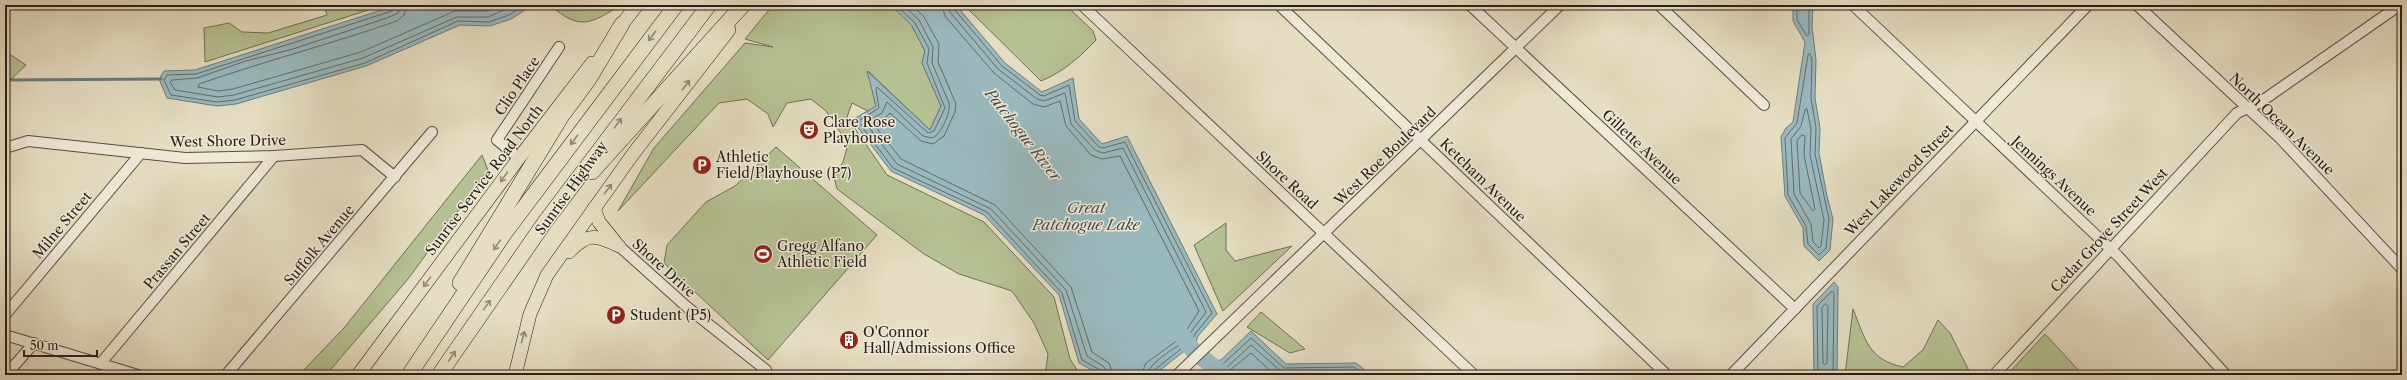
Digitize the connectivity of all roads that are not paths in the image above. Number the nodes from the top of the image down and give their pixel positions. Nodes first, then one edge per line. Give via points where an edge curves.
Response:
1 (638, 5) edge
2 (676, 5) edge
3 (708, 5) edge
4 (743, 5) edge
5 (749, 5) edge
6 (1082, 5) edge
7 (1279, 5) edge
8 (1470, 5) edge
9 (1560, 5) edge
10 (1659, 5) edge
11 (1853, 5) edge
12 (2088, 5) edge
13 (2137, 5) edge
14 (2400, 5) edge
15 (622, 24) junction
16 (559, 47) dead end
17 (1516, 48) junction
18 (1764, 105) dead end
19 (2247, 107) junction
20 (1976, 121) junction
21 (432, 132) dead end
22 (1421, 141) junction
23 (6, 148) edge
24 (141, 153) junction
25 (274, 156) junction
26 (519, 158) junction
27 (395, 177) junction
28 (594, 208) junction
29 (545, 222) junction
30 (1324, 235) junction
31 (619, 246) junction
32 (2110, 249) junction
33 (2402, 269) edge
34 (548, 275) junction
35 (1795, 309) junction
36 (5, 315) edge
37 (5, 335) edge
38 (34, 343) junction
39 (101, 363) junction
40 (766, 370) dead end
41 (6, 375) edge
42 (138, 375) edge
43 (226, 375) edge
44 (358, 375) edge
45 (408, 375) edge
46 (439, 375) edge
47 (515, 375) edge
48 (1177, 375) edge
49 (1474, 375) edge
50 (1667, 375) edge
51 (1731, 375) edge
52 (1994, 375) edge
53 (2226, 375) edge

1 - 15 main road, Sunrise Service Road North
2 -> 45 highway, Sunrise Highway via 504,234
29 -> 3 highway, Sunrise Highway
4 - 29 highway
28 -> 5 main road
6 - 30 street, Shore Road
7 - 22 street, Ketcham Avenue
8 - 17 street, Gillette Avenue
9 - 17 street, West Roe Boulevard
10 - 18 street
11 - 20 street, Jennings Avenue
12 - 20 street, West Lakewood Street
13 - 19 street, North Ocean Avenue
14 - 19 street, Cedar Grove Street West via 2259,103
15 - 26 main road, Sunrise Service Road North
15 - 45 highway via 589,79 561,117 472,262
16 - 26 street, Clio Place via 497,140
17 - 22 street, West Roe Boulevard
17 - 35 street, Gillette Avenue
19 - 32 street, Cedar Grove Street West via 2237,113
19 - 33 street, North Ocean Avenue via 2297,155
20 - 32 street, Jennings Avenue
20 - 35 street, West Lakewood Street
21 - 27 street, Suffolk Avenue
22 - 30 street, West Roe Boulevard
22 - 50 street, Ketcham Avenue
23 - 24 street, West Shore Drive via 28,141
24 - 25 street, West Shore Drive via 185,158
24 - 36 street, Milne Street
25 - 27 street, West Shore Drive via 362,150
25 - 39 street, Prassan Street
26 -> 44 main road, Sunrise Service Road North
27 - 43 street, Suffolk Avenue
28 - 31 main road via 602,226
28 - 34 main road
46 -> 29 highway, Sunrise Highway
30 - 48 street, West Roe Boulevard
30 - 49 street, Shore Road
31 - 34 main road via 603,238 587,238 577,244
31 - 40 street, Shore Drive via 687,307
32 - 52 street, Cedar Grove Street West
32 - 53 street, Jennings Avenue
47 -> 34 main road via 530,314
35 - 51 street, West Lakewood Street
37 - 38 street
38 - 39 street
38 - 41 street
39 - 42 street

